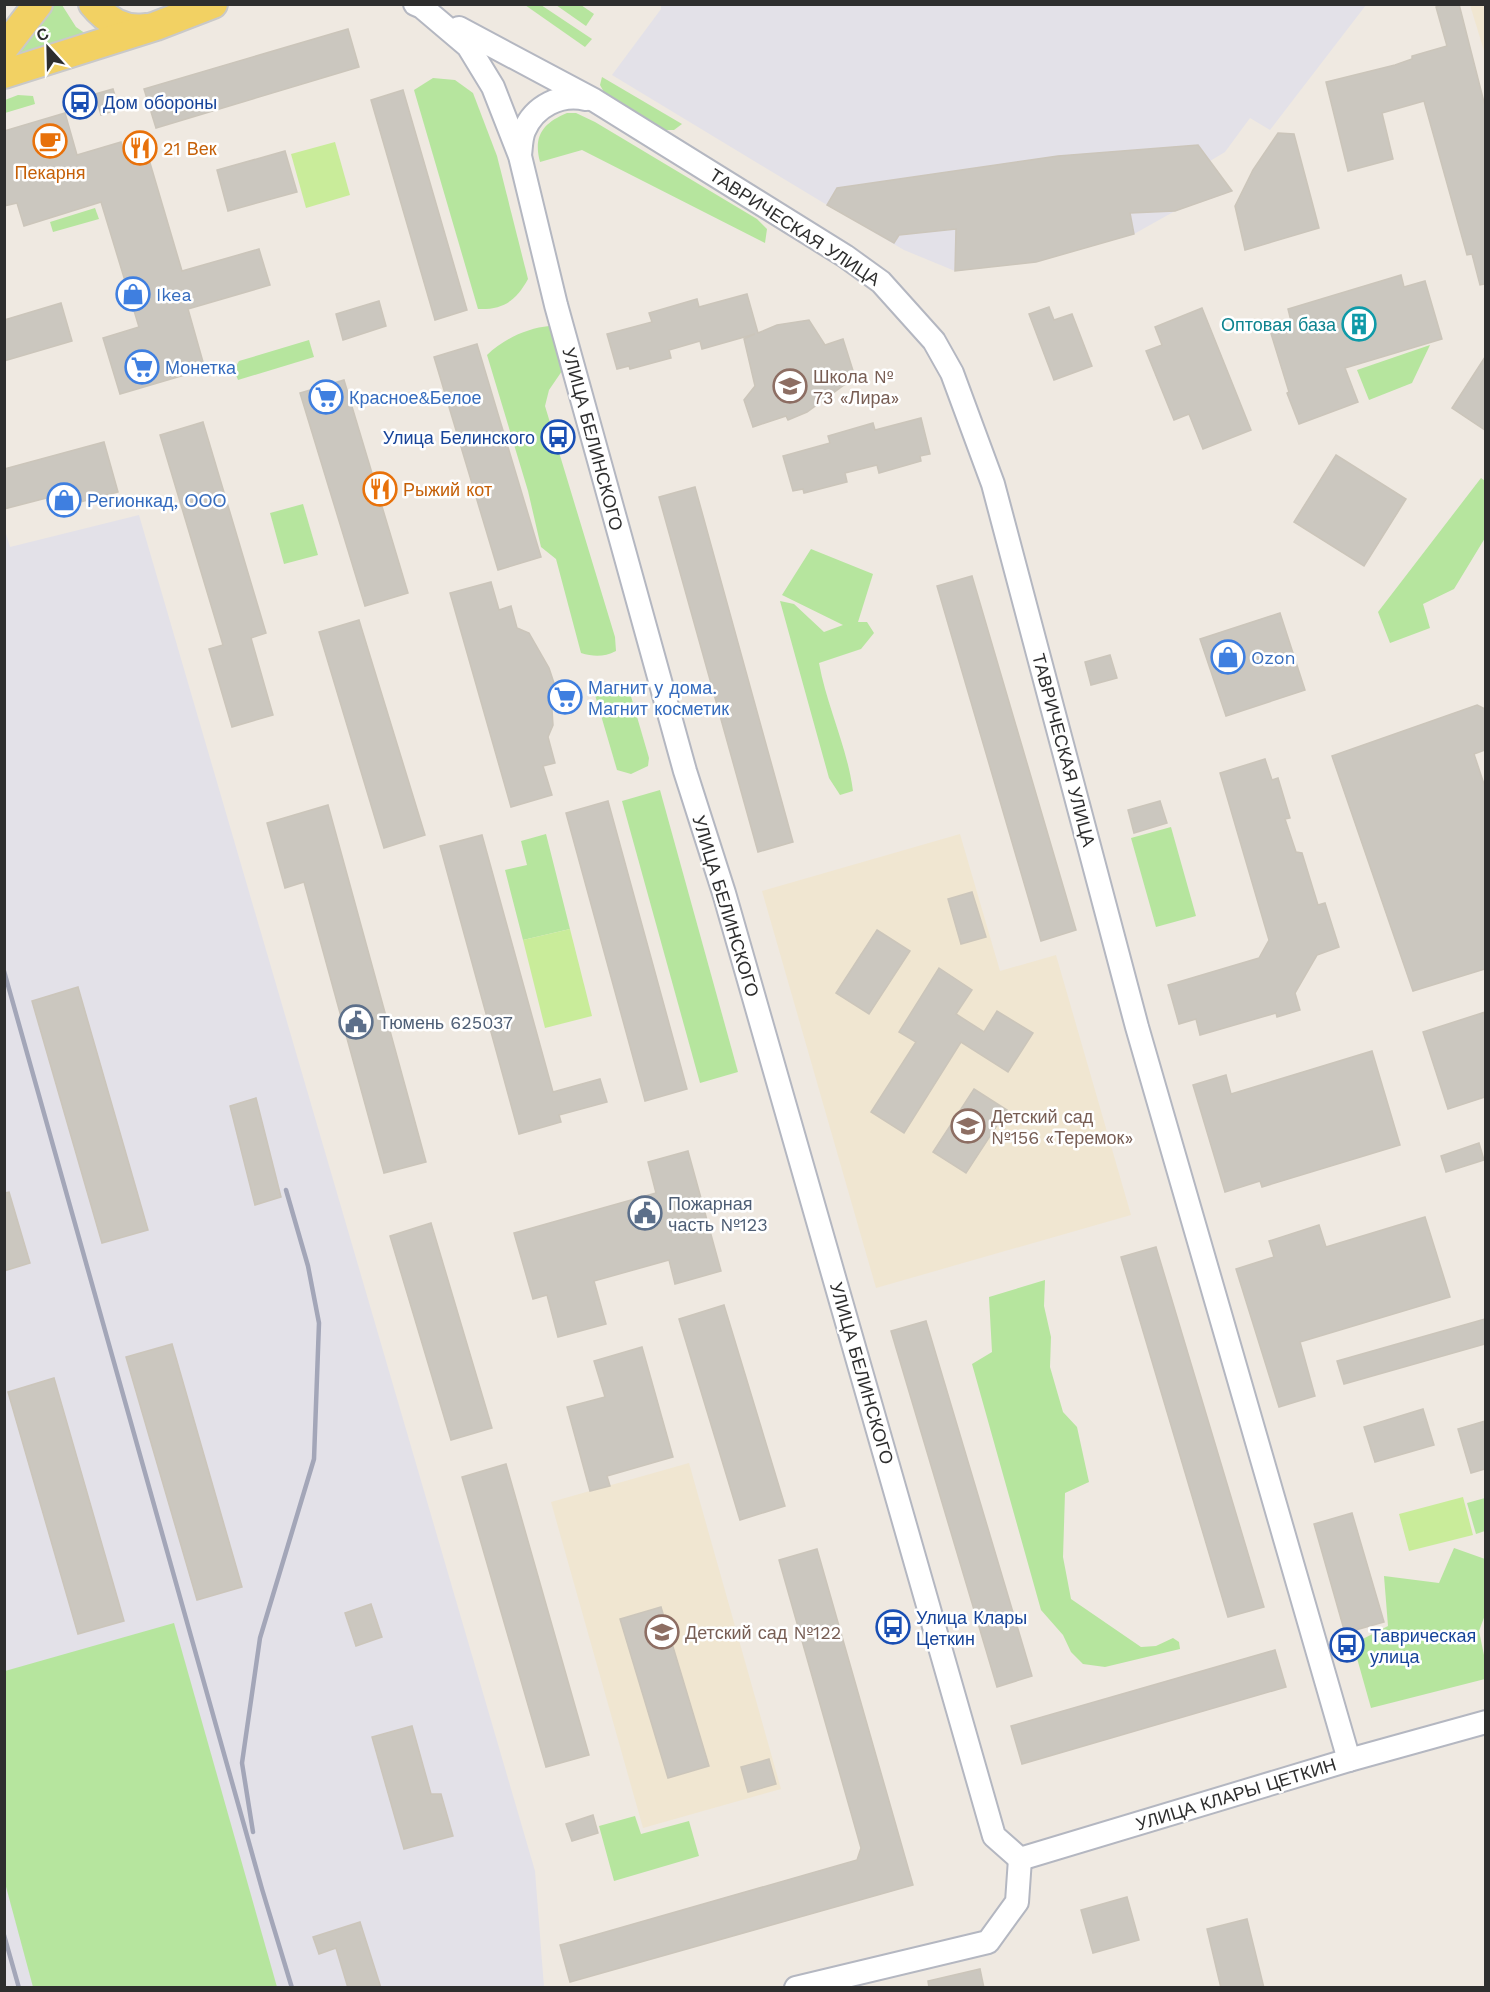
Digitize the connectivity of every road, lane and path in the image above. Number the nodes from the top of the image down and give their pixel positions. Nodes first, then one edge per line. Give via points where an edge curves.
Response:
1 (38, 4) edge
2 (93, 4) edge
3 (212, 5) edge
4 (419, 6) edge
5 (156, 26) junction
6 (4, 48) edge
7 (4, 74) edge
8 (594, 100) junction
9 (520, 156) junction
10 (1485, 1722) edge
11 (1349, 1760) junction
12 (1020, 1859) junction
13 (796, 1988) edge

1 - 6 main road
2 - 5 main road via 118,25 137,29
3 - 5 main road
4 - 8 street, ТАВРИЧЕСКАЯ УЛИЦА
4 - 9 street, УЛИЦА БЕЛИНСКОГО via 473,52 493,87
5 - 7 main road
8 - 9 street via 573,96 552,101 534,114 523,133
8 - 11 street, ТАВРИЧЕСКАЯ УЛИЦА via 881,282 921,323 952,374 996,495 1134,1016
9 - 12 street, УЛИЦА БЕЛИНСКОГО via 556,305 685,771 724,893 994,1836
10 - 11 street, УЛИЦА КЛАРЫ ЦЕТКИН
11 - 12 street, УЛИЦА КЛАРЫ ЦЕТКИН
12 - 13 street via 1017,1902 988,1942

